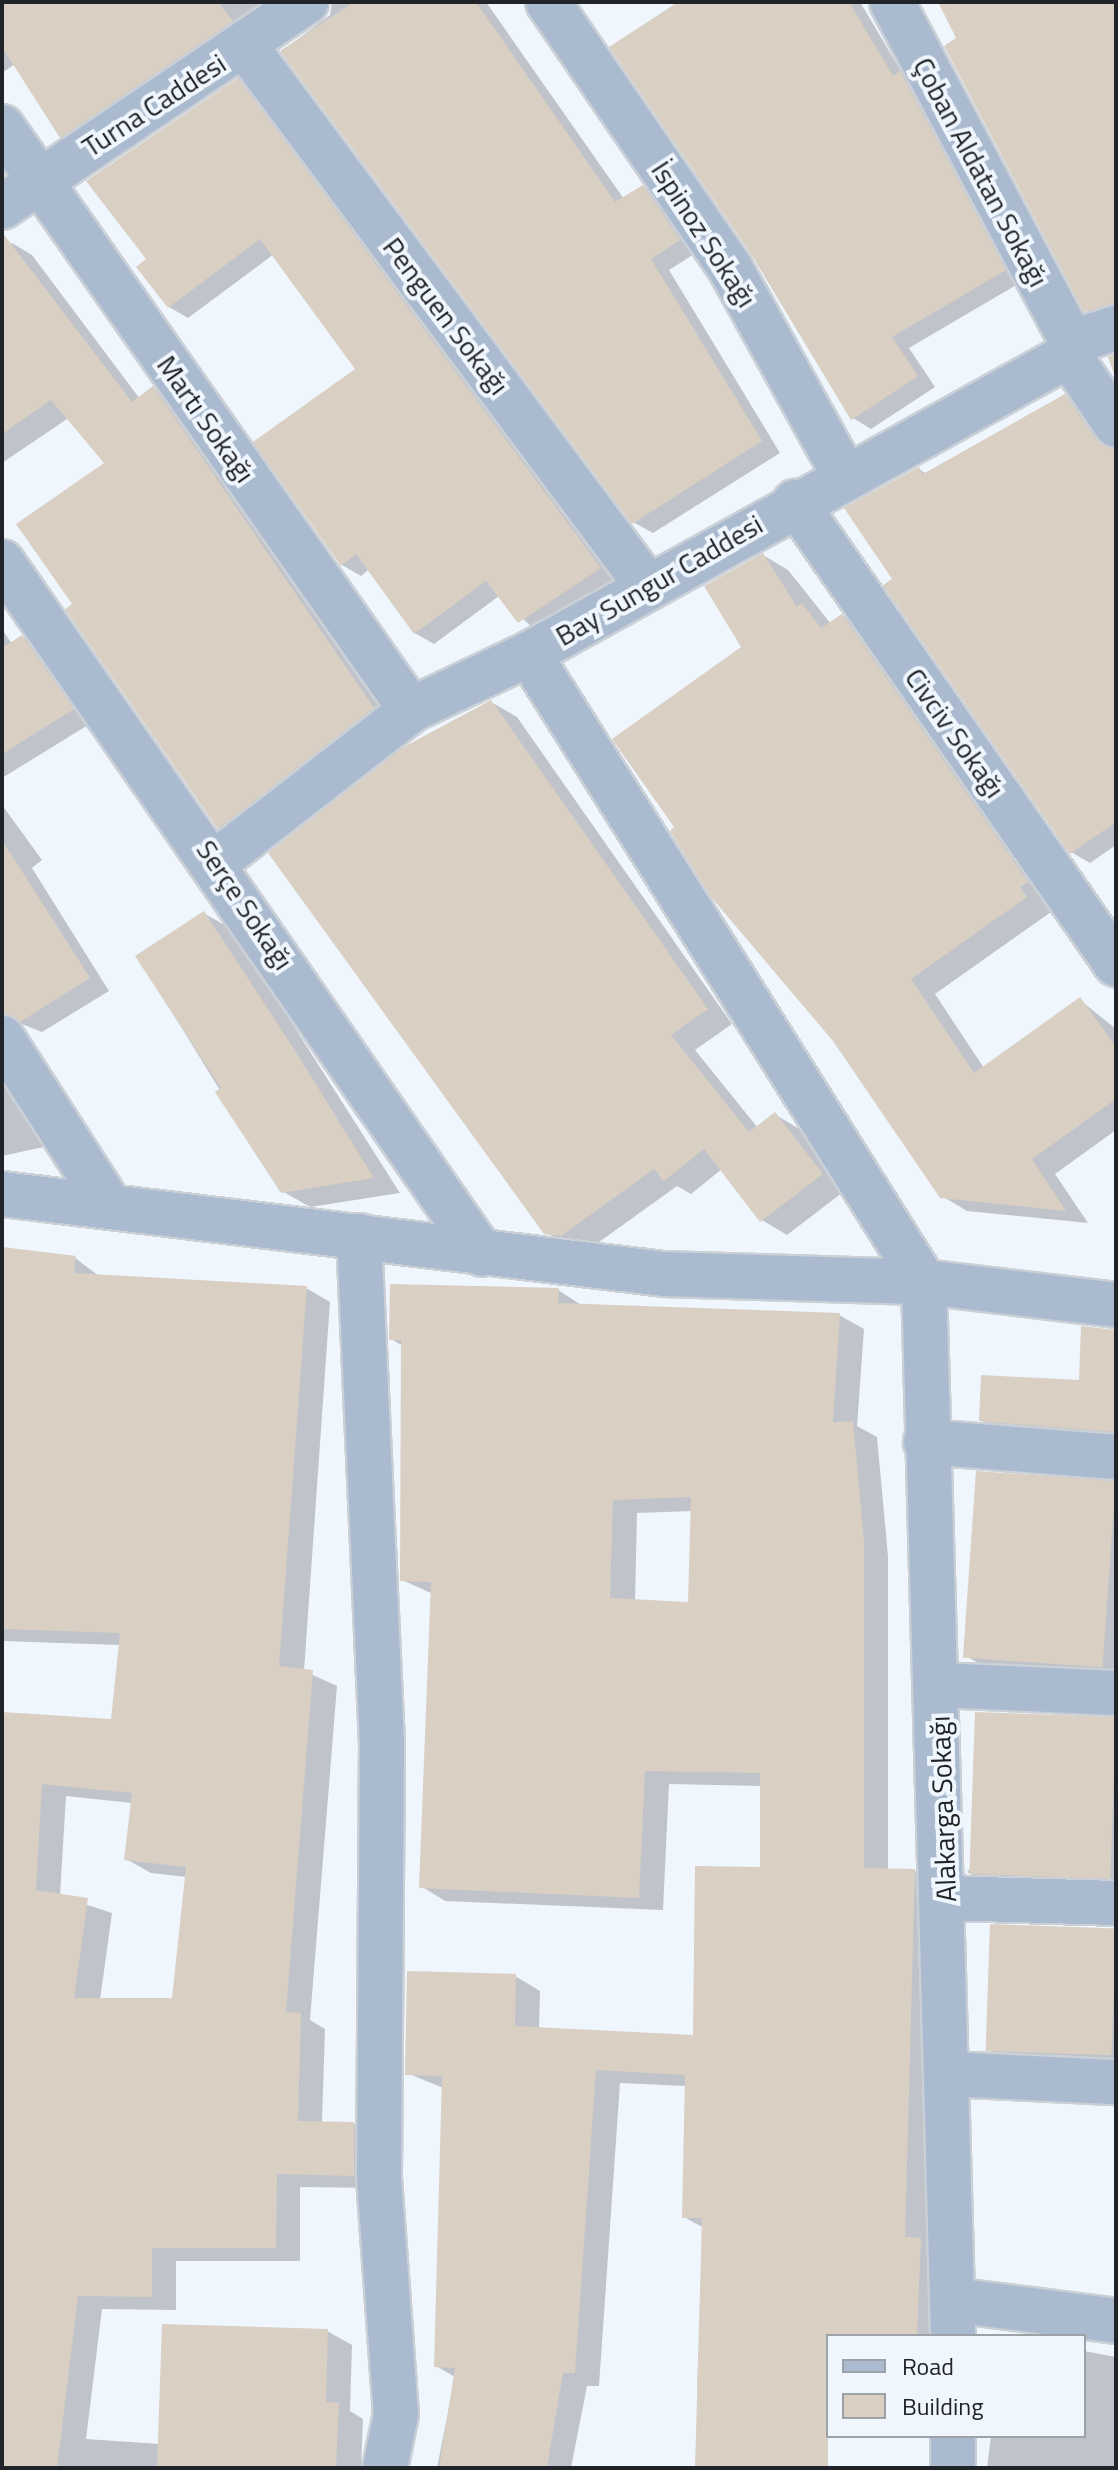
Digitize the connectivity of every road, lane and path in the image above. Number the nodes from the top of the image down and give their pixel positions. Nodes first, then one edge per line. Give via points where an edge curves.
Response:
1 (306, 2) edge
2 (548, 2) edge
3 (892, 2) edge
4 (254, 25) edge
5 (2, 127) edge
6 (37, 181) junction
7 (2, 207) edge
8 (1116, 328) edge
9 (1070, 349) junction
10 (1116, 425) edge
11 (845, 476) junction
12 (795, 502) junction
13 (2, 562) edge
14 (648, 587) junction
15 (529, 654) junction
16 (411, 710) junction
17 (216, 862) junction
18 (1116, 964) edge
19 (2, 1038) edge
20 (2, 1194) edge
21 (108, 1203) junction
22 (359, 1236) junction
23 (482, 1254) junction
24 (924, 1282) junction
25 (1116, 1305) edge
26 (926, 1442) junction
27 (1116, 1457) edge
28 (940, 1685) junction
29 (1116, 1693) edge
30 (947, 1898) junction
31 (1116, 1903) edge
32 (950, 2074) junction
33 (1116, 2082) edge
34 (953, 2318) edge
35 (1116, 2321) edge
36 (953, 2438) edge
37 (385, 2468) edge
38 (953, 2468) edge

1 - 4 street, Turna Caddesi
2 - 11 street, İspinoz Sokağı via 730,268
3 - 9 street, Çoban Aldatan Sokağı
4 - 6 street, Turna Caddesi
4 - 14 street, Penguen Sokağı
5 - 6 street, Martı Sokağı
6 - 7 street, Turna Caddesi
6 - 16 street, Martı Sokağı
8 - 9 street, Bay Sungur Caddesi
9 - 10 street, Çoban Aldatan Sokağı
9 - 11 street, Bay Sungur Caddesi
11 - 12 street, Bay Sungur Caddesi
12 - 14 street, Bay Sungur Caddesi
12 - 18 street, Civciv Sokağı
13 - 17 street, Serçe Sokağı
14 - 15 street, Bay Sungur Caddesi
15 - 16 street, Bay Sungur Caddesi
15 - 24 street
16 - 17 street, Bay Sungur Caddesi
17 - 23 street, Serçe Sokağı
19 - 21 street
20 - 21 street
21 - 22 street
22 - 23 street
22 - 37 street via 382,1744 379,2178 396,2414
23 - 24 street via 664,1274
24 - 25 street
24 - 26 street, Alakarga Sokağı
26 - 27 street
26 - 28 street, Alakarga Sokağı
28 - 29 street
28 - 30 street, Alakarga Sokağı
30 - 31 street
30 - 32 street, Alakarga Sokağı
32 - 33 street
32 - 34 street, Alakarga Sokağı
34 - 35 street
36 - 38 street

